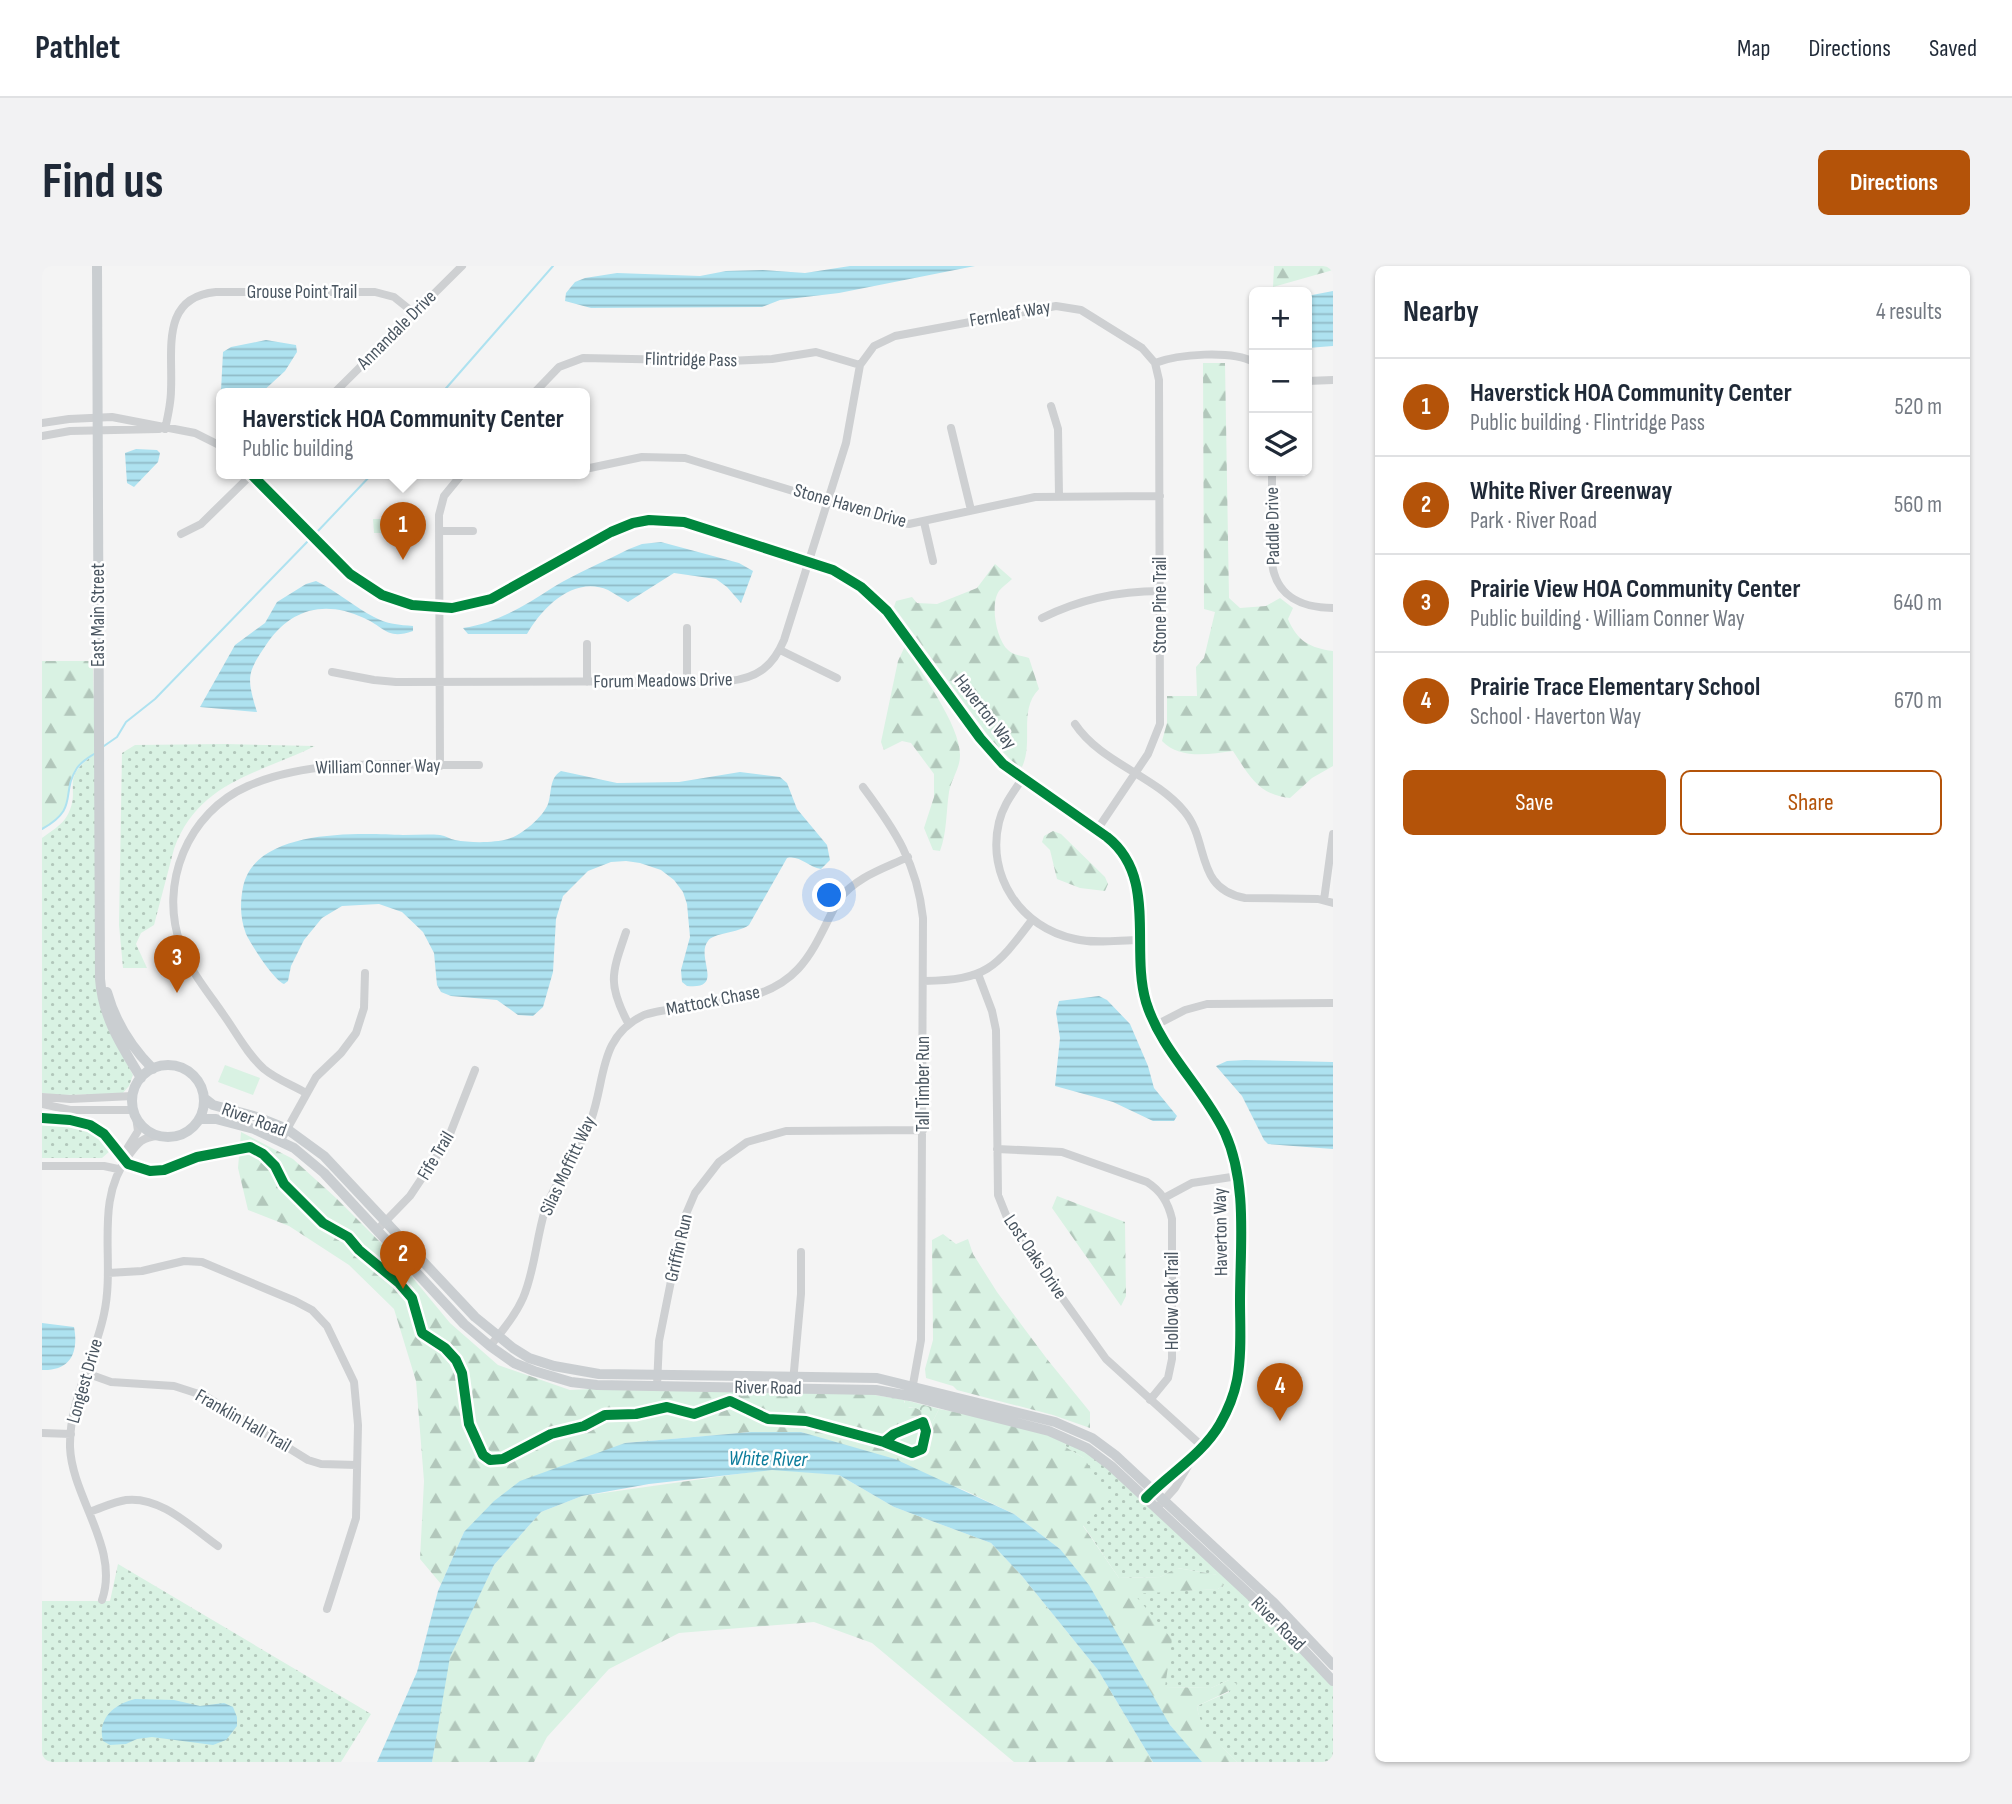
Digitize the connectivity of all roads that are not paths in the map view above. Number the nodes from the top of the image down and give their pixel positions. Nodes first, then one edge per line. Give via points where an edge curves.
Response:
1 (97, 266) edge
2 (462, 266) edge
3 (414, 313) junction
4 (1249, 361) edge
5 (1155, 363) junction
6 (860, 365) junction
7 (1333, 380) edge
8 (1312, 382) edge
9 (339, 388) edge
10 (539, 388) edge
11 (1051, 406) dead end
12 (97, 418) junction
13 (42, 423) edge
14 (951, 428) dead end
15 (165, 429) junction
16 (98, 431) junction
17 (42, 436) edge
18 (216, 444) edge
19 (590, 469) edge
20 (1272, 476) edge
21 (246, 479) edge
22 (256, 479) edge
23 (458, 479) edge
24 (1059, 496) junction
25 (1160, 496) junction
26 (828, 501) junction
27 (971, 510) junction
28 (924, 522) junction
29 (439, 531) junction
30 (472, 531) dead end
31 (181, 534) dead end
32 (809, 561) junction
33 (933, 561) dead end
34 (1160, 591) junction
35 (439, 608) junction
36 (1333, 608) edge
37 (1042, 618) dead end
38 (687, 628) dead end
39 (587, 644) dead end
40 (780, 650) junction
41 (332, 672) dead end
42 (837, 678) dead end
43 (439, 682) junction
44 (587, 682) junction
45 (687, 682) junction
46 (1075, 724) dead end
47 (480, 765) dead end
48 (440, 766) junction
49 (1135, 774) junction
50 (1022, 779) junction
51 (863, 787) dead end
52 (1097, 830) junction
53 (1333, 834) edge
54 (908, 856) junction
55 (1329, 902) edge
56 (1032, 920) junction
57 (626, 932) dead end
58 (1140, 940) junction
59 (100, 964) junction
60 (365, 973) dead end
61 (978, 974) junction
62 (923, 981) junction
63 (1333, 1003) edge
64 (628, 1023) junction
65 (1156, 1025) junction
66 (153, 1069) junction
67 (475, 1070) dead end
68 (141, 1078) junction
69 (306, 1093) junction
70 (133, 1096) junction
71 (42, 1097) edge
72 (204, 1098) junction
73 (42, 1104) edge
74 (135, 1114) junction
75 (199, 1119) junction
76 (287, 1129) junction
77 (923, 1130) junction
78 (158, 1136) junction
79 (281, 1140) junction
80 (997, 1149) junction
81 (124, 1160) junction
82 (42, 1166) edge
83 (118, 1169) junction
84 (1238, 1177) junction
85 (1164, 1198) junction
86 (386, 1221) junction
87 (377, 1230) junction
88 (801, 1252) dead end
89 (108, 1273) junction
90 (498, 1337) junction
91 (490, 1346) junction
92 (86, 1373) junction
93 (657, 1374) junction
94 (793, 1376) junction
95 (657, 1386) junction
96 (793, 1388) junction
97 (912, 1390) junction
98 (1150, 1400) junction
99 (42, 1433) edge
100 (71, 1434) junction
101 (1203, 1447) junction
102 (1192, 1458) junction
103 (357, 1465) junction
104 (1154, 1490) junction
105 (1146, 1499) junction
106 (1160, 1505) junction
107 (89, 1511) junction
108 (218, 1546) dead end
109 (102, 1600) dead end
110 (327, 1609) dead end
111 (1333, 1665) edge
112 (1333, 1681) edge

1 - 12 main road, East Main Street
2 - 3 street, Annandale Drive
3 - 9 street, Annandale Drive
3 - 15 street, Grouse Point Trail via 394,298 369,292 211,293 195,298 172,328 171,395
4 - 5 street via 1198,356
5 - 6 street, Fernleaf Way via 1142,348 1081,310 1061,305 891,337 874,346
5 - 25 street, Stone Pine Trail via 1160,392
6 - 10 street, Flintridge Pass via 816,352 741,361 583,358 559,366
6 - 26 street, Forum Meadows Drive via 849,432
7 - 8 street
11 - 24 street via 1058,429
12 - 13 street
12 - 15 street
12 - 16 main road, East Main Street
14 - 27 street
15 - 16 street
15 - 18 street via 195,433
16 - 17 street
16 - 59 main road, East Main Street
19 - 26 street, Stone Haven Drive via 636,458 680,457
20 - 36 street, Paddle Drive via 1274,573 1296,602
21 - 31 street via 201,524
22 - 35 street, Haverton Way via 359,582 400,602
23 - 29 street via 443,499
24 - 25 street, Stone Haven Drive
24 - 27 street, Stone Haven Drive
25 - 34 street, Stone Pine Trail
26 - 28 street, Stone Haven Drive via 900,523
26 - 32 street, Forum Meadows Drive
27 - 28 street, Stone Haven Drive
28 - 33 street
29 - 30 street
29 - 35 street
32 - 35 street, Haverton Way via 684,522 649,520 611,532 491,599
32 - 40 street, Forum Meadows Drive
32 - 50 street, Haverton Way via 841,573 881,604 987,747
34 - 37 street via 1095,597
34 - 49 street, Stone Pine Trail via 1160,724
35 - 43 street
38 - 45 street
39 - 44 street
40 - 42 street
40 - 45 street, Forum Meadows Drive via 751,678
41 - 43 street, Forum Meadows Drive via 383,681
43 - 44 street, Forum Meadows Drive
43 - 48 street
44 - 45 street, Forum Meadows Drive
46 - 49 street via 1091,743
47 - 48 street, William Conner Way
48 - 69 street, William Conner Way via 320,766 274,776 217,805 199,824 183,853 174,881 173,911 185,957 255,1060
49 - 52 street, Stone Pine Trail
49 - 55 street via 1185,811 1208,872 1221,889 1245,898
50 - 52 street, Haverton Way
50 - 56 street via 1003,810 997,865 1006,888
51 - 54 street, Tall Timber Run
52 - 58 street, Haverton Way via 1132,867
53 - 55 street
54 - 62 street, Tall Timber Run via 922,903
54 - 64 street, Mattock Chase via 861,878 846,891 808,956 781,983 754,995 655,1012
56 - 58 street via 1077,940
56 - 61 street via 1009,951
57 - 64 street via 613,987
58 - 65 street, Haverton Way via 1142,984
59 - 66 main road, East Main Street via 115,1015
59 - 68 main road, East Main Street via 108,1019
60 - 69 street via 364,1008 356,1032
61 - 62 street via 959,980
61 - 80 street, Lost Oaks Drive via 996,1030
62 - 77 street, Tall Timber Run
63 - 65 street via 1208,1003
64 - 90 street, Silas Moffitt Way via 610,1049 592,1119 545,1210 523,1298
65 - 84 street, Haverton Way via 1217,1119
66 - 68 main road
66 - 72 main road via 166,1065 186,1070 196,1079
67 - 86 street, Fife Trail via 448,1139 428,1172
68 - 70 main road
69 - 76 street
70 - 71 street
70 - 74 main road
72 - 75 main road
72 - 76 main road, River Road
73 - 74 street
74 - 78 main road via 145,1129
74 - 81 street, Longest Drive via 138,1131
75 - 78 main road via 184,1133
75 - 79 main road, River Road via 237,1124
76 - 79 street
76 - 86 main road, River Road via 324,1156
77 - 93 street, Griffin Run via 786,1131 747,1142 719,1162 695,1193 683,1221 659,1341
77 - 97 street, Tall Timber Run via 921,1340
78 - 81 street, Longest Drive via 140,1141
79 - 87 main road, River Road via 312,1161
80 - 85 street via 1075,1155 1147,1182
80 - 98 street, Lost Oaks Drive via 998,1195 1010,1225 1106,1359
81 - 83 street, Longest Drive
82 - 83 street
83 - 89 street, Longest Drive via 108,1207
84 - 85 street via 1192,1184
84 - 101 street, Haverton Way via 1238,1373 1227,1411
85 - 98 street, Hollow Oak Trail via 1171,1219 1172,1359 1168,1378
86 - 87 street, Fife Trail
86 - 90 main road, River Road
87 - 91 main road, River Road
88 - 94 street
89 - 92 street, Longest Drive via 104,1316
89 - 103 street via 202,1262 312,1310 327,1325 354,1382
90 - 91 street, Silas Moffitt Way
90 - 93 main road, River Road via 529,1358 562,1368 599,1374
91 - 95 main road, River Road via 514,1363 571,1382
92 - 100 street, Longest Drive
92 - 103 street, Franklin Hall Trail via 111,1382 158,1383 189,1390 222,1405 308,1460
93 - 94 main road, River Road
93 - 95 street, Griffin Run
94 - 96 street
94 - 97 main road, River Road via 864,1377
95 - 96 main road, River Road
96 - 97 main road, River Road
97 - 104 main road, River Road via 1068,1426 1104,1446
97 - 105 main road, River Road via 1075,1442 1104,1460
98 - 101 street, Lost Oaks Drive
99 - 100 street
100 - 107 street, Longest Drive via 71,1461
101 - 102 street, Haverton Way
102 - 104 street, Haverton Way
102 - 106 street, Haverton Way
103 - 110 street via 356,1518
104 - 105 street, Haverton Way
104 - 106 main road, River Road
105 - 106 main road, River Road
106 - 111 main road, River Road via 1274,1603
106 - 112 main road, River Road
107 - 108 street via 128,1500 152,1503
107 - 109 street, Longest Drive via 102,1547

